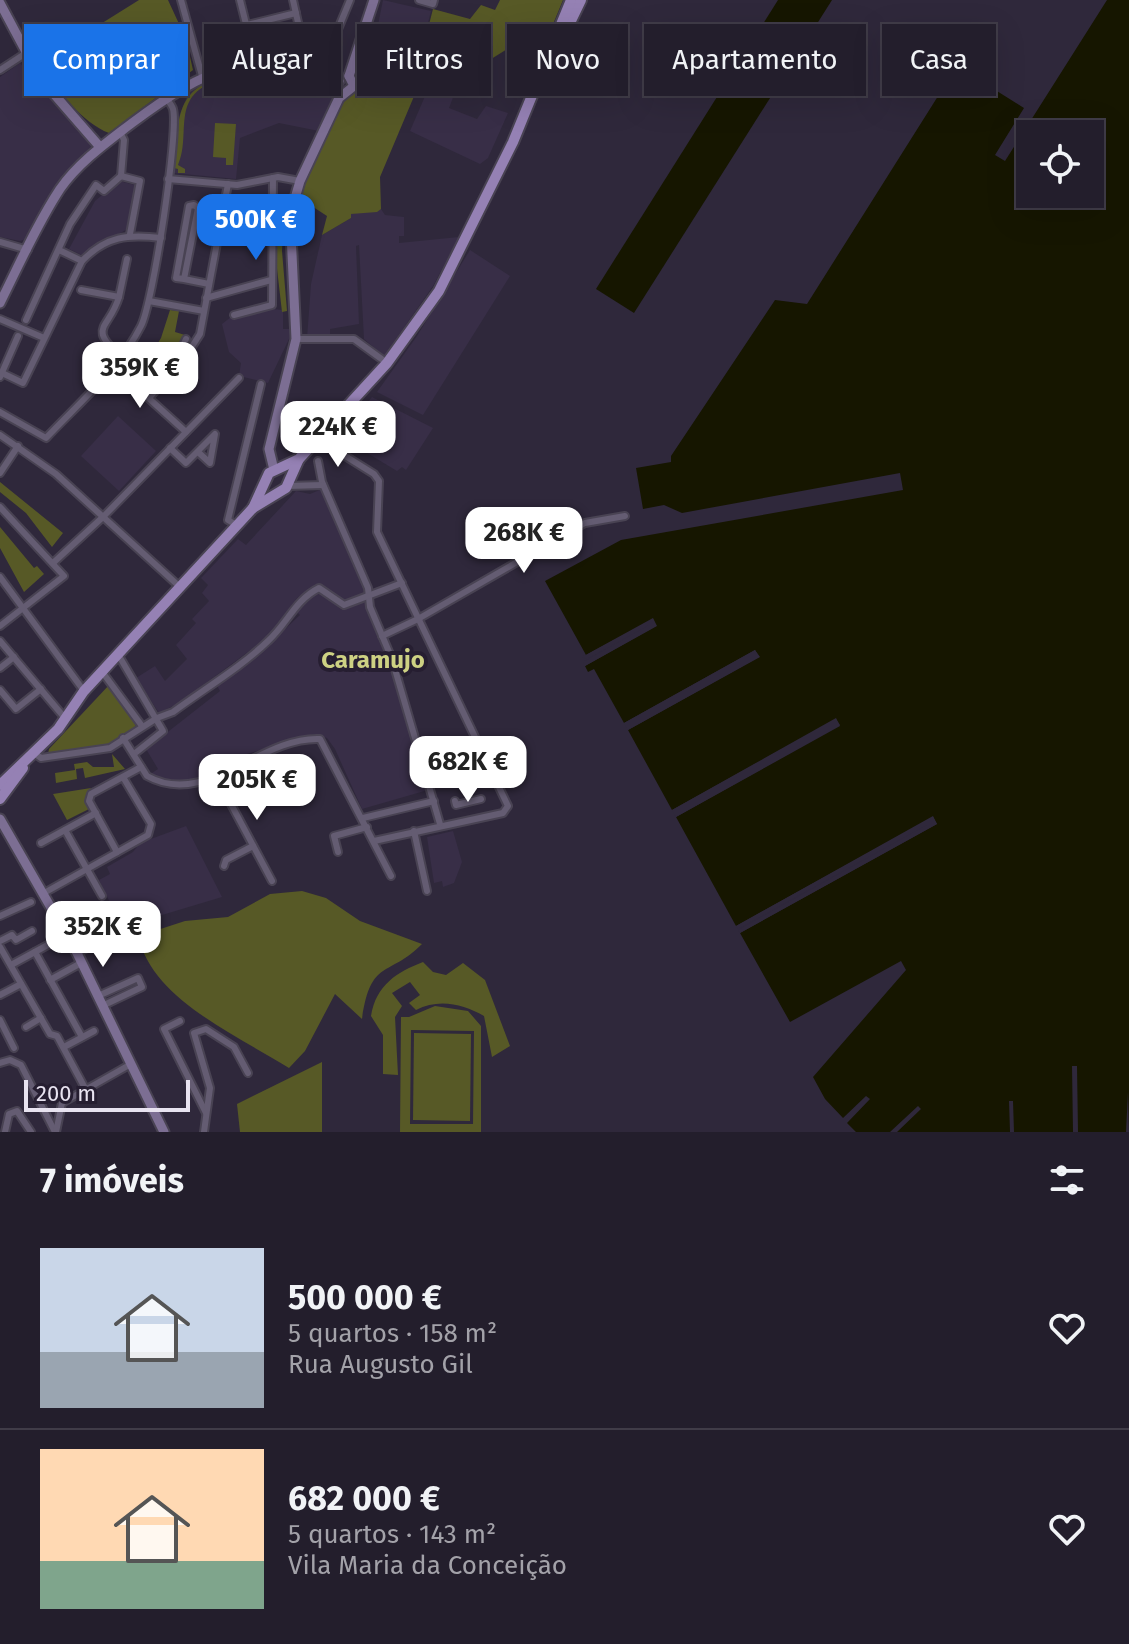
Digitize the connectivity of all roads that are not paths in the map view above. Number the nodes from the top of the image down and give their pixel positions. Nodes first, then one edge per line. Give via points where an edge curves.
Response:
1 (181, 0) edge
2 (240, 0) edge
3 (293, 0) edge
4 (350, 0) edge
5 (374, 0) edge
6 (419, 0) edge
7 (571, 0) edge
8 (581, 0) edge
9 (1, 2) edge
10 (434, 2) edge
11 (296, 13) junction
12 (247, 24) edge
13 (251, 24) edge
14 (562, 24) edge
15 (569, 24) edge
16 (24, 49) edge
17 (24, 54) edge
18 (0, 70) edge
19 (202, 76) joint
20 (341, 77) edge
21 (344, 78) junction
22 (55, 96) edge
23 (533, 96) edge
24 (164, 100) junction
25 (120, 132) junction
26 (100, 147) junction
27 (121, 176) junction
28 (273, 178) junction
29 (168, 179) junction
30 (300, 181) junction
31 (228, 184) junction
32 (272, 203) junction
33 (238, 212) dead end
34 (271, 228) junction
35 (130, 234) junction
36 (161, 238) junction
37 (217, 239) junction
38 (0, 242) edge
39 (28, 250) junction
40 (59, 250) junction
41 (127, 259) dead end
42 (82, 261) junction
43 (184, 279) junction
44 (271, 280) junction
45 (209, 284) junction
46 (81, 290) dead end
47 (119, 297) junction
48 (1, 298) edge
49 (206, 298) junction
50 (149, 301) junction
51 (204, 311) junction
52 (234, 315) dead end
53 (0, 319) edge
54 (26, 320) dead end
55 (18, 336) dead end
56 (44, 338) junction
57 (186, 339) dead end
58 (296, 339) junction
59 (120, 356) junction
60 (387, 363) junction
61 (113, 366) junction
62 (1, 375) edge
63 (169, 377) junction
64 (239, 378) dead end
65 (261, 384) dead end
66 (149, 398) junction
67 (1, 416) edge
68 (186, 432) junction
69 (0, 435) edge
70 (318, 439) junction
71 (18, 446) junction
72 (170, 448) junction
73 (198, 452) dead end
74 (299, 459) junction
75 (4, 461) edge
76 (318, 461) dead end
77 (276, 470) junction
78 (0, 473) edge
79 (266, 478) junction
80 (323, 485) junction
81 (285, 487) junction
82 (0, 507) edge
83 (253, 508) junction
84 (104, 516) junction
85 (625, 516) dead end
86 (238, 526) junction
87 (53, 563) junction
88 (0, 577) edge
89 (402, 583) junction
90 (181, 588) junction
91 (369, 595) junction
92 (23, 608) junction
93 (418, 619) junction
94 (0, 626) edge
95 (382, 636) junction
96 (0, 641) edge
97 (119, 656) junction
98 (14, 657) junction
99 (0, 668) edge
100 (103, 673) junction
101 (41, 689) junction
102 (0, 690) edge
103 (84, 695) junction
104 (64, 717) junction
105 (157, 718) junction
106 (142, 726) junction
107 (123, 738) junction
108 (134, 754) junction
109 (31, 756) junction
110 (141, 767) junction
111 (216, 776) junction
112 (123, 777) junction
113 (3, 785) edge
114 (0, 799) edge
115 (481, 799) dead end
116 (434, 801) junction
117 (96, 813) junction
118 (363, 818) junction
119 (465, 820) junction
120 (1, 823) edge
121 (440, 824) junction
122 (367, 827) junction
123 (65, 830) junction
124 (414, 831) junction
125 (374, 841) junction
126 (41, 843) dead end
127 (253, 846) junction
128 (117, 852) junction
129 (338, 852) dead end
130 (224, 866) dead end
131 (87, 869) junction
132 (391, 876) dead end
133 (272, 881) dead end
134 (427, 891) dead end
135 (44, 893) junction
136 (102, 896) dead end
137 (31, 902) dead end
138 (0, 916) edge
139 (121, 926) dead end
140 (32, 931) dead end
141 (66, 935) junction
142 (0, 944) edge
143 (35, 952) junction
144 (79, 958) junction
145 (11, 965) junction
146 (50, 980) junction
147 (21, 984) junction
148 (0, 995) edge
149 (100, 1001) junction
150 (41, 1018) junction
151 (0, 1020) edge
152 (180, 1021) dead end
153 (26, 1027) dead end
154 (94, 1031) dead end
155 (82, 1037) junction
156 (64, 1047) junction
157 (14, 1048) dead end
158 (0, 1063) edge
159 (131, 1064) junction
160 (248, 1073) dead end
161 (86, 1090) junction
162 (206, 1114) junction
163 (5, 1132) edge
164 (31, 1132) edge
165 (55, 1132) edge
166 (164, 1132) edge
167 (204, 1132) edge

1 - 19 street
2 - 12 street
3 - 11 street
4 - 11 street via 336,34 304,38
5 - 21 street
6 - 10 street
7 - 14 main road
8 - 15 main road
9 - 16 street
11 - 13 street
17 - 18 street
19 - 24 street
20 - 21 street
21 - 30 street via 354,84 339,98
22 - 26 street
23 - 60 main road via 458,258
24 - 25 street
24 - 29 street via 172,121
25 - 26 street
25 - 27 street
26 - 39 street via 61,188
27 - 35 street via 140,181
27 - 40 street via 104,191 96,185
28 - 30 street
28 - 31 street
28 - 32 street
29 - 31 street
29 - 36 street
30 - 58 street via 291,233
31 - 37 street
32 - 33 street
32 - 34 street
34 - 37 street
34 - 44 street
35 - 36 street
35 - 42 street via 105,242
36 - 50 street
37 - 45 street
38 - 39 street
39 - 48 street
40 - 42 street
40 - 54 street
41 - 47 street
42 - 56 street
43 - 43 street via 198,208 194,205 189,206 176,278
43 - 45 street
44 - 49 street
44 - 52 street via 272,305
45 - 49 street
46 - 47 street
47 - 59 street via 101,332 102,340
49 - 51 street
50 - 51 street
50 - 59 street via 142,326
51 - 63 street via 200,334
53 - 56 street
55 - 62 street
56 - 62 street via 23,383
57 - 63 street
58 - 60 street via 354,339
58 - 77 street via 269,449
59 - 61 street
60 - 70 main road
61 - 66 street
61 - 67 street via 46,438
63 - 66 street
64 - 68 street
65 - 86 street via 228,520
66 - 68 street
68 - 72 street
69 - 71 street
70 - 74 main road
70 - 89 street via 374,474 380,490 377,532
71 - 75 street
71 - 84 street
72 - 73 street via 186,463
72 - 84 street
74 - 77 main road
74 - 81 main road
75 - 78 street
76 - 80 street
77 - 79 main road
77 - 81 main road via 286,473
79 - 81 main road via 267,487
79 - 83 main road
80 - 81 street
80 - 91 street
81 - 83 main road
82 - 87 street
83 - 86 main road
84 - 87 street
84 - 90 street
85 - 93 street via 585,523
86 - 90 main road
87 - 92 street via 64,576
88 - 92 street
89 - 91 street
89 - 93 street
90 - 97 main road
91 - 95 street
91 - 105 street via 344,605 315,590 269,641 173,712
92 - 94 street
92 - 103 street
93 - 95 street
93 - 119 street via 508,810
95 - 116 street
96 - 98 street
97 - 100 main road
97 - 105 street
98 - 99 street
98 - 101 street
100 - 103 main road
100 - 106 street
101 - 102 street via 16,709
101 - 104 street
103 - 104 main road
104 - 109 main road
105 - 106 street
105 - 108 street via 163,731
106 - 107 street
107 - 108 street
107 - 109 street via 110,748
108 - 110 street
109 - 113 main road
110 - 111 street via 154,780 180,786
110 - 112 street
111 - 118 street via 252,757 320,739
111 - 127 street
112 - 117 street via 91,794
112 - 128 street via 151,830
113 - 114 main road
115 - 119 street via 457,803
116 - 118 street
116 - 121 street
117 - 123 street
117 - 128 street
118 - 122 street
119 - 121 street
120 - 135 street
121 - 124 street
122 - 125 street
122 - 129 street via 334,836
123 - 126 street
123 - 131 street
124 - 125 street
124 - 134 street
125 - 132 street
127 - 130 street
127 - 133 street
128 - 131 street
131 - 135 street
131 - 136 street
135 - 141 street
137 - 138 street
139 - 144 street
140 - 142 street
141 - 143 street
141 - 144 street
142 - 145 street
143 - 145 street
143 - 146 street
144 - 146 street
144 - 149 street
145 - 147 street
146 - 155 street
147 - 148 street
147 - 150 street
149 - 149 street via 142,987 138,978
149 - 159 street
150 - 153 street
150 - 156 street
151 - 157 street
152 - 162 street via 164,1029
154 - 155 street
155 - 156 street
156 - 161 street
158 - 165 street via 21,1065
159 - 161 street
159 - 166 street
160 - 162 street via 234,1046 203,1029 193,1038 210,1088
161 - 165 street via 61,1105
162 - 167 street
163 - 164 street via 9,1114 17,1111

